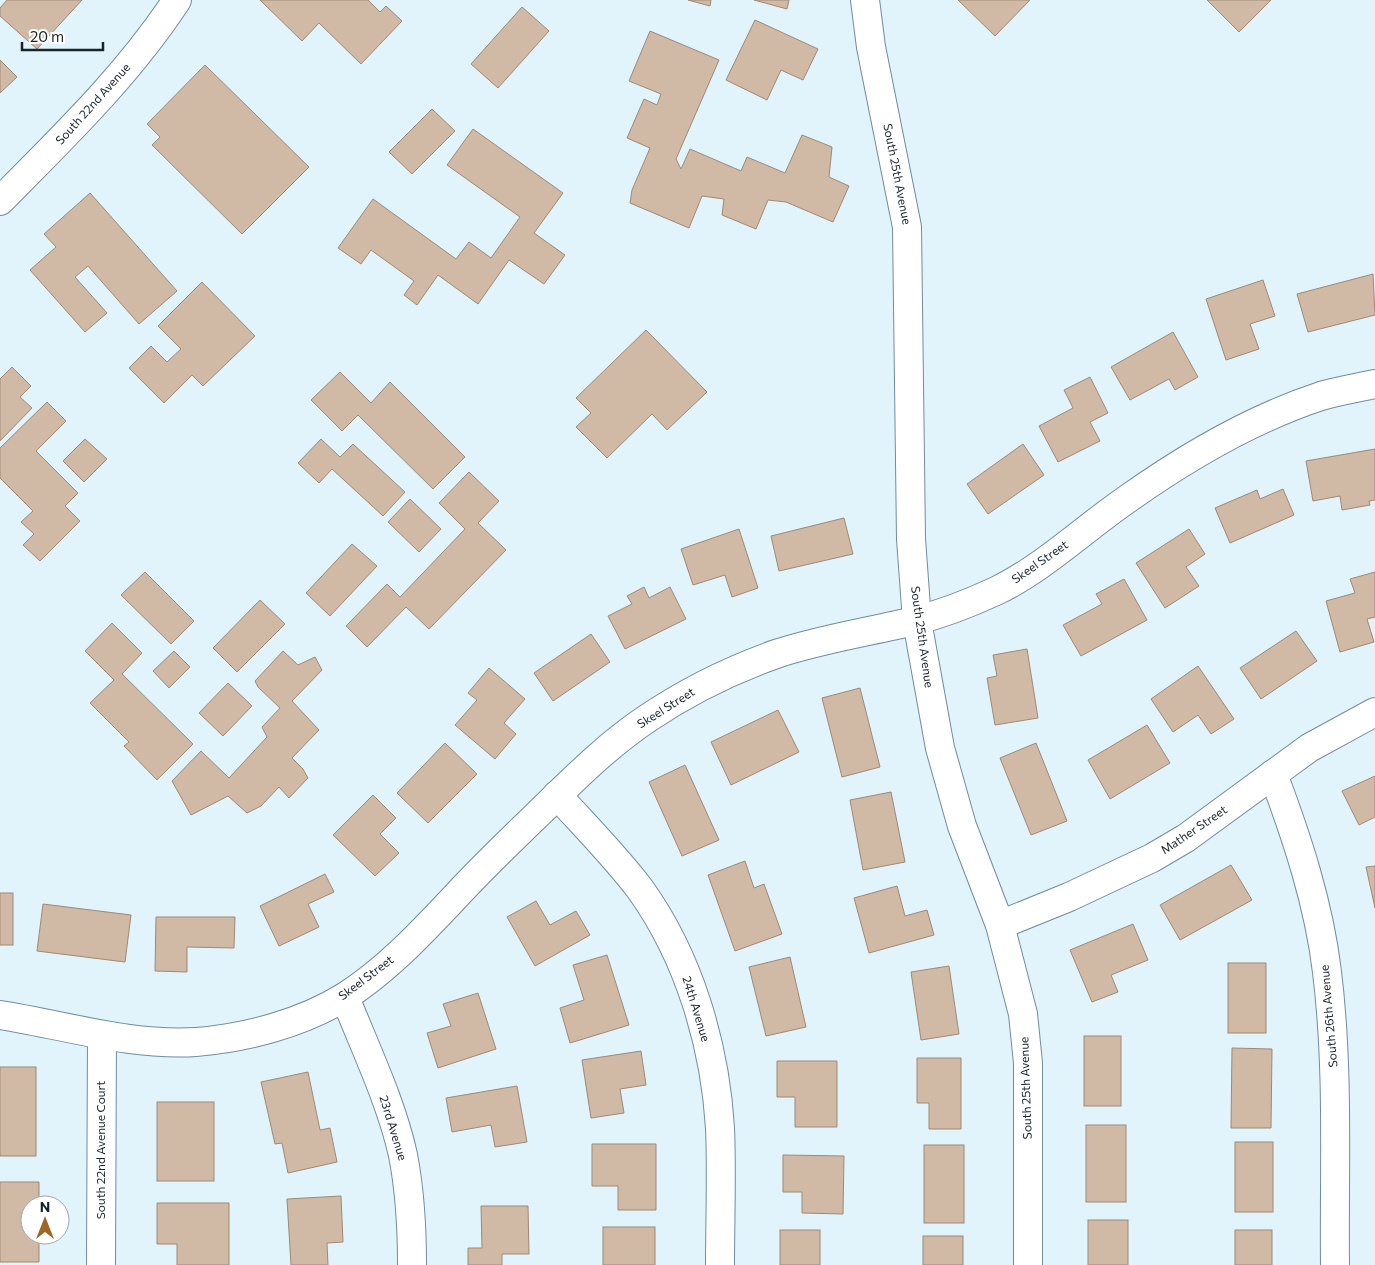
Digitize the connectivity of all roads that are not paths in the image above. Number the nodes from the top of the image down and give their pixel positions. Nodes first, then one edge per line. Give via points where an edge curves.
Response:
1 (177, 0) edge
2 (865, 0) edge
3 (0, 201) edge
4 (1375, 384) edge
5 (917, 621) junction
6 (1375, 712) edge
7 (1273, 774) junction
8 (557, 796) junction
9 (1000, 924) junction
10 (345, 997) junction
11 (0, 1016) edge
12 (102, 1035) junction
13 (101, 1265) edge
14 (412, 1265) edge
15 (720, 1265) edge
16 (1028, 1265) edge
17 (1335, 1265) edge

1 - 3 street, South 22nd Avenue via 157,30 82,119
2 - 5 street, South 25th Avenue via 871,47 907,227 910,539
4 - 5 street, Skeel Street via 1324,395 1228,436 1129,498 1007,584 948,611
5 - 8 street, Skeel Street via 850,634 777,654 708,682 643,721 590,761
5 - 9 street, South 25th Avenue via 940,748 962,826
6 - 7 street, Mather Street via 1309,748
7 - 9 street, Mather Street via 1186,838 1152,858 1069,897
7 - 17 street, South 26th Avenue via 1316,908 1327,972 1334,1062
8 - 10 street, Skeel Street via 422,932 377,974
8 - 15 street, 24th Avenue via 640,890 661,921 691,986 716,1084 720,1129
9 - 16 street, South 25th Avenue via 1023,1014 1028,1063
10 - 12 street, Skeel Street via 289,1022 235,1037 160,1042
10 - 14 street, 23rd Avenue via 383,1093 402,1152 412,1225
11 - 12 street, Skeel Street via 47,1022
12 - 13 street, South 22nd Avenue Court

